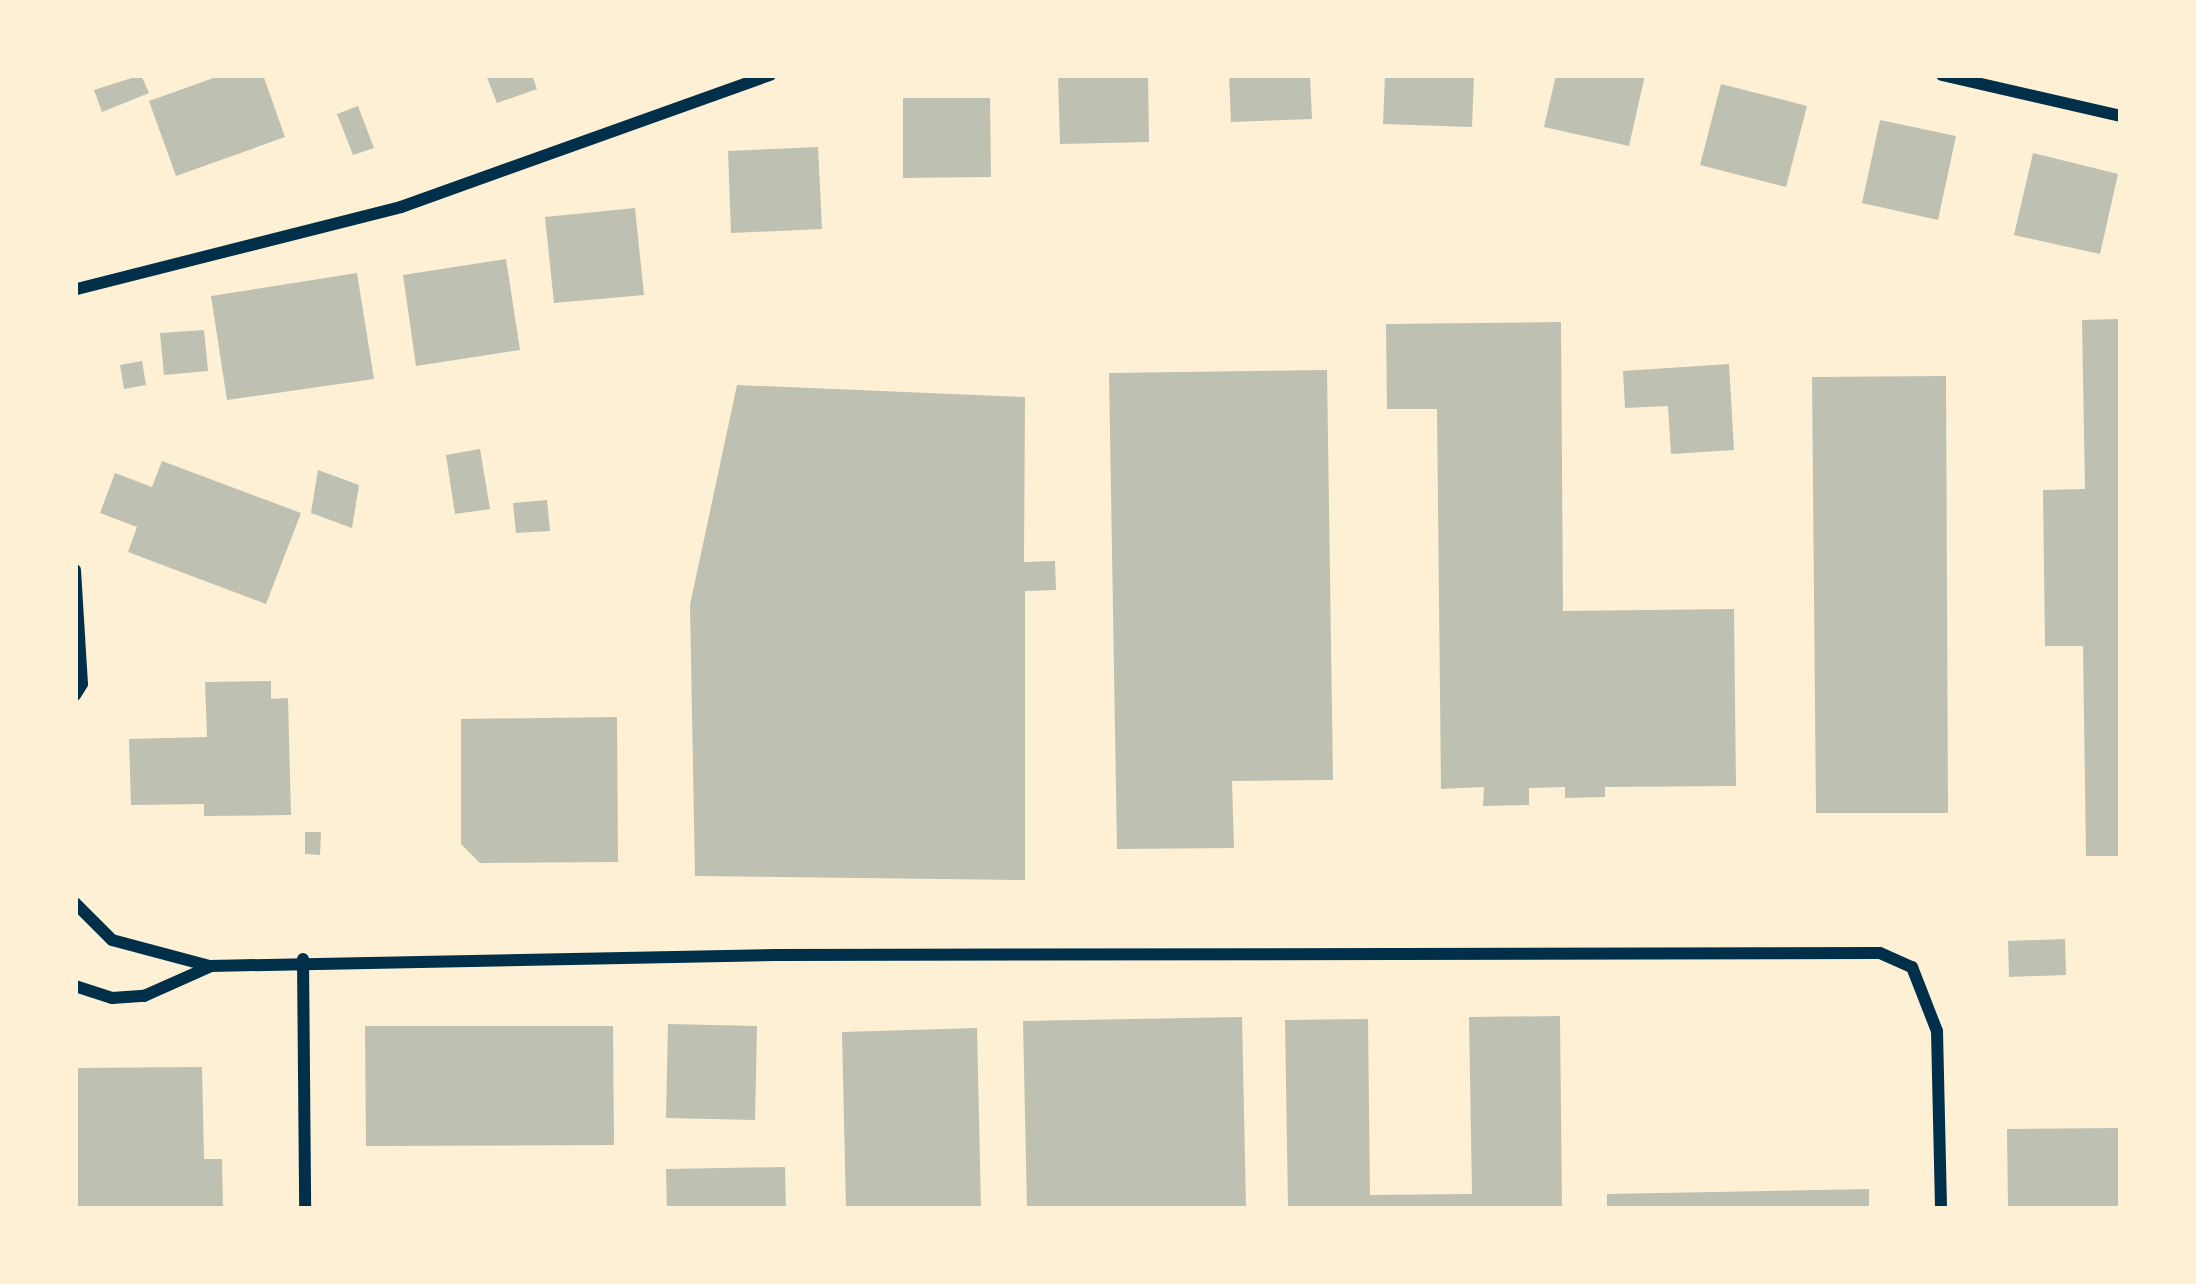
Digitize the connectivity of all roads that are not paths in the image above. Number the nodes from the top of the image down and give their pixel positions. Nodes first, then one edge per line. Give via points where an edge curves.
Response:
1 (770, 75) edge
2 (1942, 75) edge
3 (2121, 116) edge
4 (76, 290) edge
5 (75, 570) edge
6 (75, 695) edge
7 (75, 903) edge
8 (303, 959) junction
9 (210, 966) junction
10 (75, 986) edge
11 (305, 1209) edge
12 (1941, 1209) edge

1 - 4 street via 400,207
2 - 3 street
5 - 6 street via 82,684
7 - 9 street via 112,940
8 - 9 street
8 - 11 street
8 - 12 street via 1880,953 1912,967 1936,1030
9 - 10 street via 144,997 112,998

